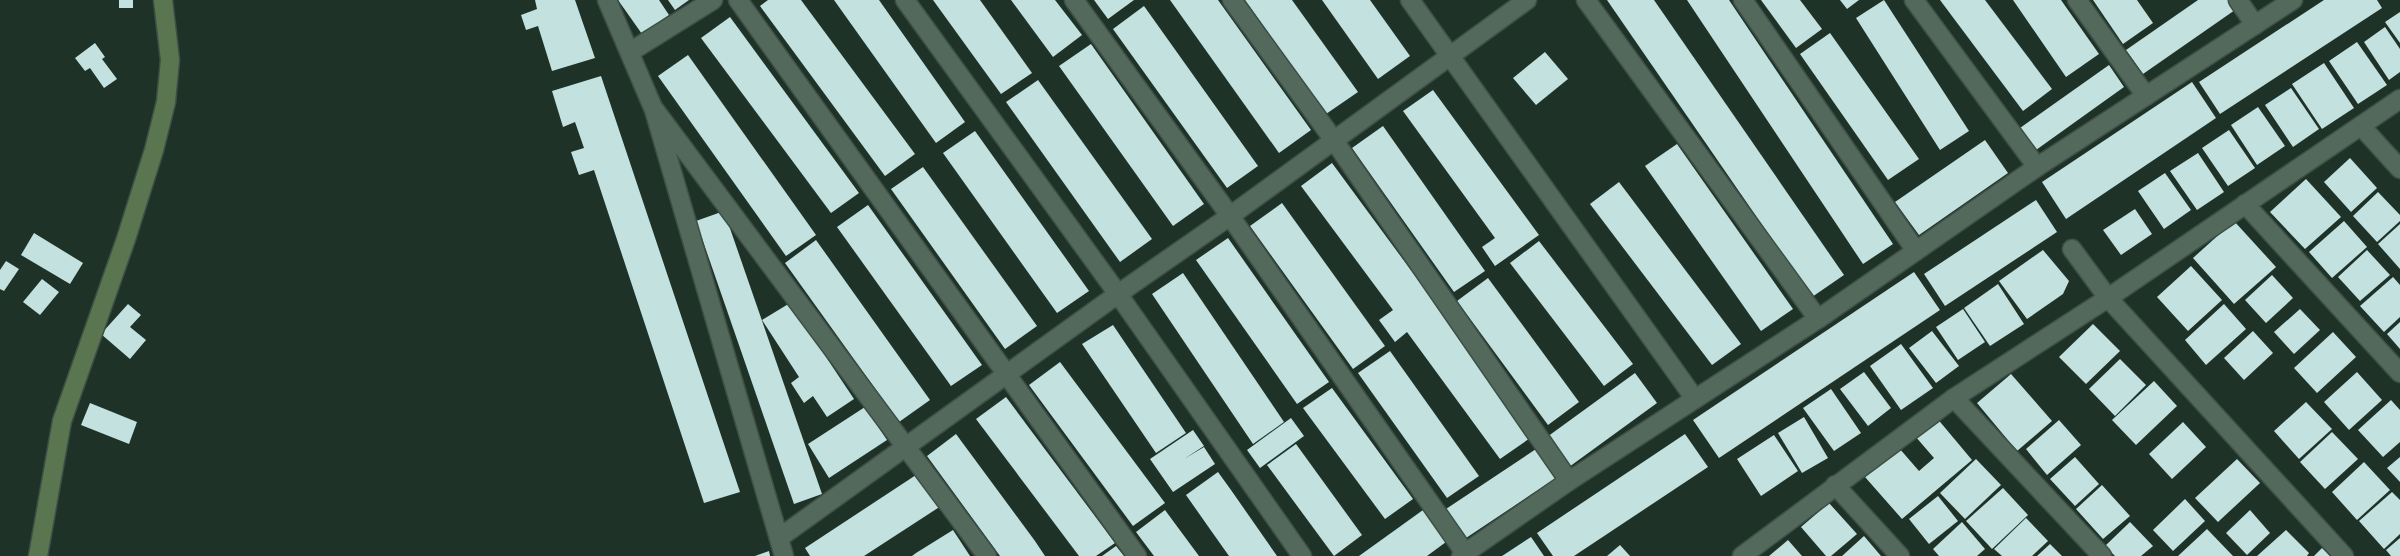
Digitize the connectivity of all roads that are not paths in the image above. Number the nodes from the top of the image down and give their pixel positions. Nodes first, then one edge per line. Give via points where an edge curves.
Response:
1 (163, 0) edge
2 (607, 0) edge
3 (713, 0) edge
4 (738, 0) edge
5 (905, 0) edge
6 (1074, 0) edge
7 (1232, 0) edge
8 (1410, 0) edge
9 (1527, 0) edge
10 (1586, 0) edge
11 (1743, 0) edge
12 (1914, 0) edge
13 (2077, 0) edge
14 (2238, 0) edge
15 (2293, 0) edge
16 (2255, 24) junction
17 (630, 52) junction
18 (1449, 56) junction
19 (2146, 96) junction
20 (2400, 99) edge
21 (654, 110) junction
22 (2361, 126) junction
23 (1333, 139) junction
24 (2037, 167) junction
25 (2400, 169) edge
26 (2246, 204) junction
27 (1230, 216) junction
28 (2072, 249) dead end
29 (1916, 251) junction
30 (1118, 294) junction
31 (2108, 298) junction
32 (1818, 319) junction
33 (2400, 373) edge
34 (1007, 374) junction
35 (1954, 398) junction
36 (1695, 399) junction
37 (906, 447) junction
38 (1569, 481) junction
39 (1835, 485) junction
40 (782, 547) edge
41 (1463, 554) edge
42 (38, 556) edge
43 (987, 556) edge
44 (1137, 556) edge
45 (1302, 556) edge
46 (1742, 556) edge
47 (1900, 556) edge
48 (2102, 556) edge
49 (2344, 556) edge

1 - 42 street via 170,60 166,102 126,239 62,421
2 - 17 street
3 - 17 street
4 - 34 street
5 - 30 street
6 - 27 street
7 - 23 street
8 - 18 street
9 - 18 street
10 - 32 street
11 - 29 street
12 - 24 street
13 - 19 street
14 - 16 street
15 - 16 street
16 - 19 street
17 - 21 street
18 - 23 street
18 - 36 street
19 - 24 street
20 - 22 street
21 - 37 street
21 - 40 street
22 - 25 street
22 - 26 street
23 - 27 street
23 - 38 street
24 - 29 street
26 - 31 street
26 - 33 street
27 - 30 street
27 - 41 street
28 - 31 street
29 - 32 street
30 - 34 street
30 - 45 street
31 - 35 street
31 - 49 street
32 - 36 street
34 - 37 street
34 - 44 street
35 - 39 street
35 - 48 street
36 - 38 street
37 - 40 street
37 - 43 street
38 - 41 street
39 - 46 street
39 - 47 street

